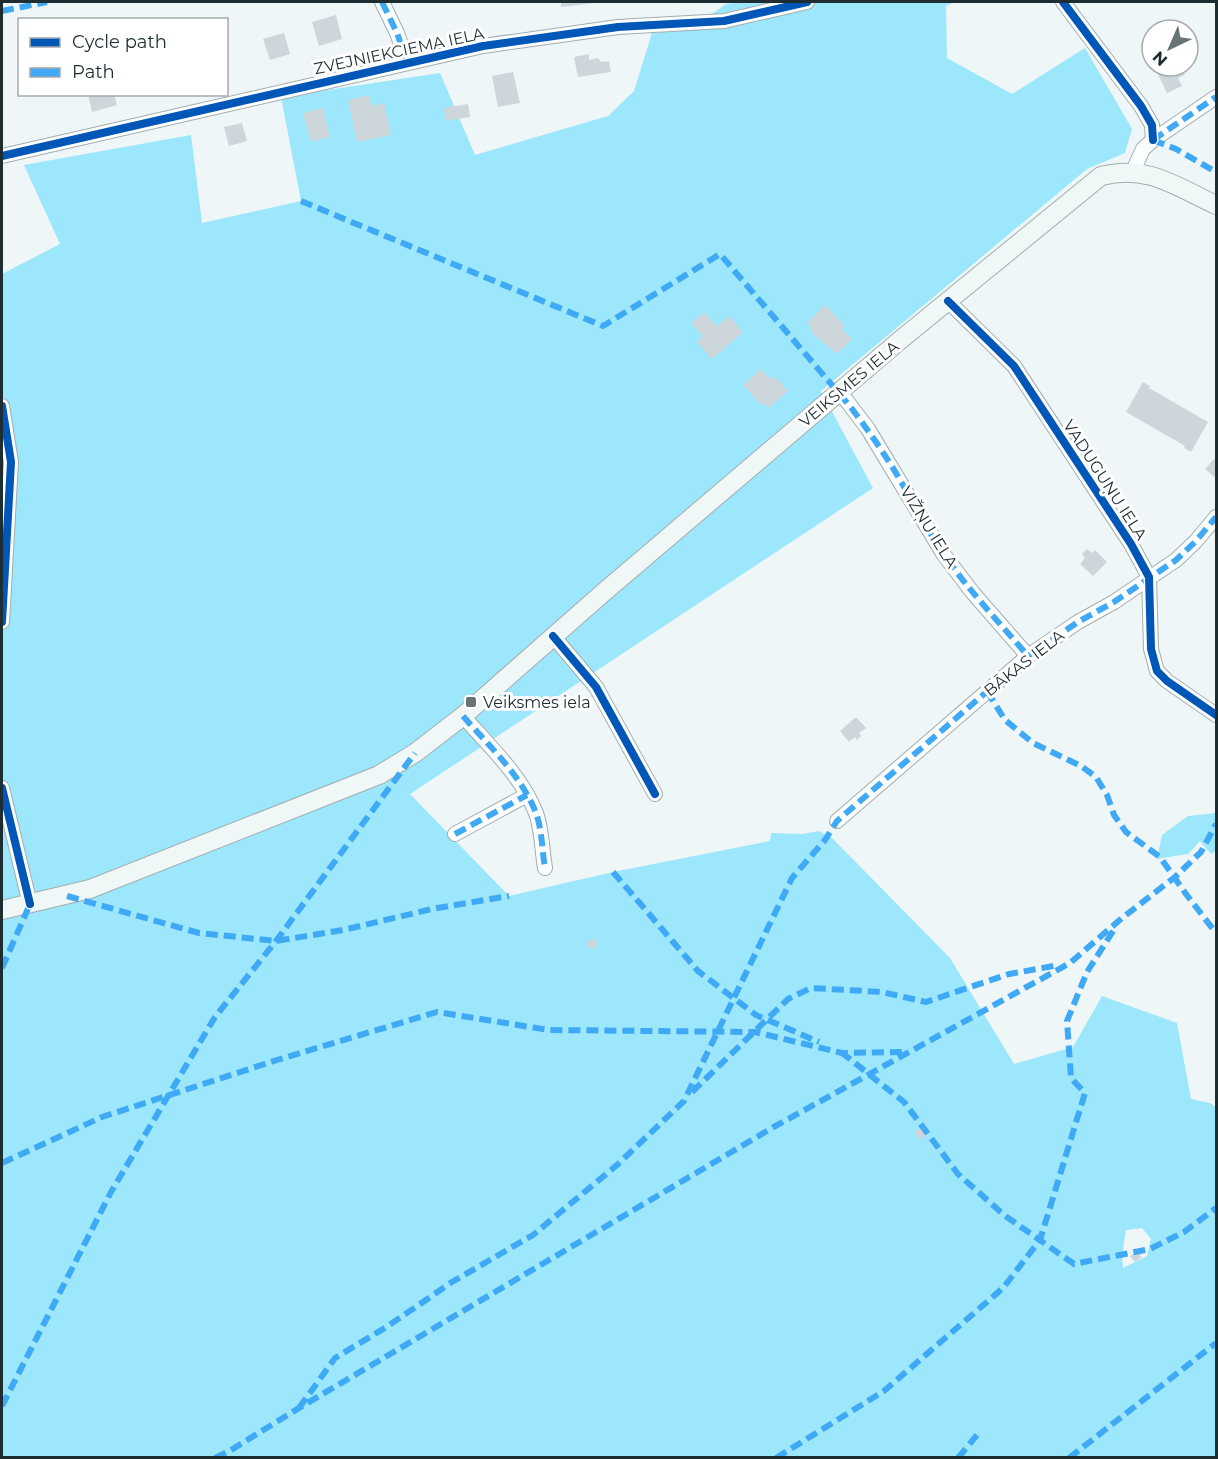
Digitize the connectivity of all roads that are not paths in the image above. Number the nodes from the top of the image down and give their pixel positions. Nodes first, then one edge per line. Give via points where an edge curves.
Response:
1 (382, 2) edge
2 (807, 2) edge
3 (1063, 2) edge
4 (407, 62) junction
5 (1216, 97) edge
6 (1153, 140) junction
7 (2, 156) edge
8 (1133, 171) junction
9 (1216, 204) edge
10 (948, 301) junction
11 (840, 392) junction
12 (2, 406) edge
13 (1216, 517) edge
14 (1149, 578) junction
15 (2, 622) edge
16 (553, 636) junction
17 (1028, 656) junction
18 (1216, 715) edge
19 (463, 716) junction
20 (2, 788) edge
21 (655, 794) dead end
22 (527, 795) junction
23 (837, 821) dead end
24 (454, 834) dead end
25 (545, 868) dead end
26 (30, 904) junction
27 (2, 910) edge

1 - 4 street
2 - 4 street, ZVEJNIEKCIEMA IELA via 723,21 594,30
3 - 6 street via 1141,106 1152,125
4 - 7 street, ZVEJNIEKCIEMA IELA
5 - 6 street
6 - 8 street via 1143,149
8 - 9 main road via 1150,174
8 - 10 main road, VEIKSMES IELA via 1101,176 1086,186
10 - 11 main road, VEIKSMES IELA
10 - 14 street, VADUGUŅU IELA via 1014,366 1131,544
11 - 16 main road, VEIKSMES IELA
11 - 17 street, VIŽŅU IELA via 868,429 944,555
12 - 15 street via 11,462
13 - 14 street, BĀKAS IELA via 1176,560
14 - 17 street, BĀKAS IELA
14 - 18 street, VADUGUŅU IELA via 1151,649 1157,671
16 - 19 main road, VEIKSMES IELA
16 - 21 street via 596,687
17 - 23 street, BĀKAS IELA
19 - 22 street
19 - 26 main road, VEIKSMES IELA via 379,775 90,889
20 - 26 street
22 - 24 street
22 - 25 street via 537,814
26 - 27 main road, VEIKSMES IELA

